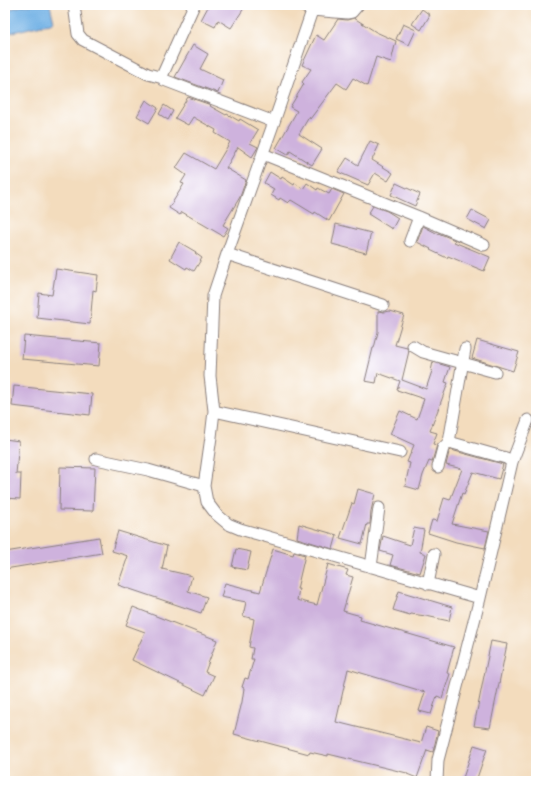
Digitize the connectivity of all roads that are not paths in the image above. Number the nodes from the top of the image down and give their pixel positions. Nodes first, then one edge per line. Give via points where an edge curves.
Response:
1 (74, 5) edge
2 (194, 5) edge
3 (301, 5) edge
4 (358, 5) edge
5 (313, 8) edge
6 (163, 78) junction
7 (274, 122) junction
8 (263, 154) junction
9 (419, 217) junction
10 (410, 241) dead end
11 (484, 245) dead end
12 (226, 254) junction
13 (383, 305) dead end
14 (413, 346) dead end
15 (465, 349) dead end
16 (461, 363) junction
17 (495, 372) dead end
18 (214, 411) junction
19 (528, 420) dead end
20 (449, 442) junction
21 (400, 452) dead end
22 (96, 459) dead end
23 (512, 462) junction
24 (438, 467) dead end
25 (204, 486) junction
26 (379, 508) dead end
27 (434, 554) dead end
28 (371, 567) junction
29 (428, 584) junction
30 (480, 598) junction
31 (437, 781) edge

1 - 6 street via 78,34 83,40 148,74
2 - 6 street
3 - 5 street
4 - 5 street via 352,12 347,13
5 - 7 street
6 - 7 street
7 - 8 street
8 - 9 street
8 - 12 street
9 - 10 street
9 - 11 street
12 - 13 street
12 - 18 street via 213,296 210,376
14 - 16 street via 422,352
15 - 16 street
16 - 17 street
16 - 20 street
18 - 21 street
18 - 25 street
19 - 23 street
20 - 23 street
20 - 24 street via 444,448
22 - 25 street
23 - 30 street
25 - 28 street via 207,502 228,524
26 - 28 street
27 - 29 street
28 - 29 street
29 - 30 street
30 - 31 street via 438,760

